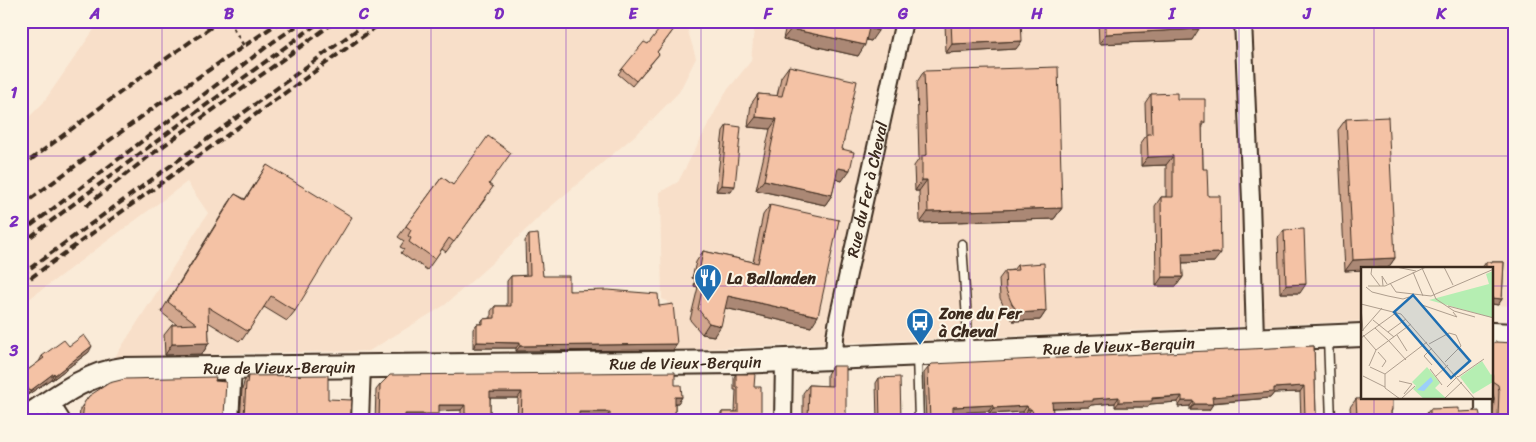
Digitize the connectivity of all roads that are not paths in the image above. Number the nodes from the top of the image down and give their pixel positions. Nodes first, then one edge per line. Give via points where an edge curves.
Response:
1 (904, 21) edge
2 (1243, 21) edge
3 (962, 244) dead end
4 (1494, 334) edge
5 (1361, 335) edge
6 (1515, 335) edge
7 (1328, 336) junction
8 (1255, 339) junction
9 (969, 352) junction
10 (917, 355) junction
11 (834, 358) junction
12 (784, 360) junction
13 (362, 365) junction
14 (233, 367) junction
15 (1484, 400) edge
16 (50, 402) junction
17 (21, 421) edge
18 (62, 421) edge
19 (230, 421) edge
20 (360, 421) edge
21 (783, 421) edge
22 (919, 421) edge
23 (1330, 421) edge
24 (1484, 421) edge

1 - 11 street, Rue du Fer à Cheval via 838,319
2 - 8 street
3 - 9 lane
4 - 6 street
5 - 7 street, Rue de Vieux-Berquin
7 - 8 street, Rue de Vieux-Berquin
7 - 23 lane
8 - 9 street, Rue de Vieux-Berquin
9 - 10 street, Rue de Vieux-Berquin
10 - 11 street, Rue de Vieux-Berquin
10 - 22 lane
11 - 12 street, Rue de Vieux-Berquin
12 - 13 street, Rue de Vieux-Berquin via 658,364
12 - 21 street
13 - 14 street, Rue de Vieux-Berquin
13 - 20 street
14 - 16 street, Rue de Vieux-Berquin via 114,370 80,383
14 - 19 street
15 - 24 street
16 - 17 street, Rue de Vieux-Berquin
16 - 18 street

